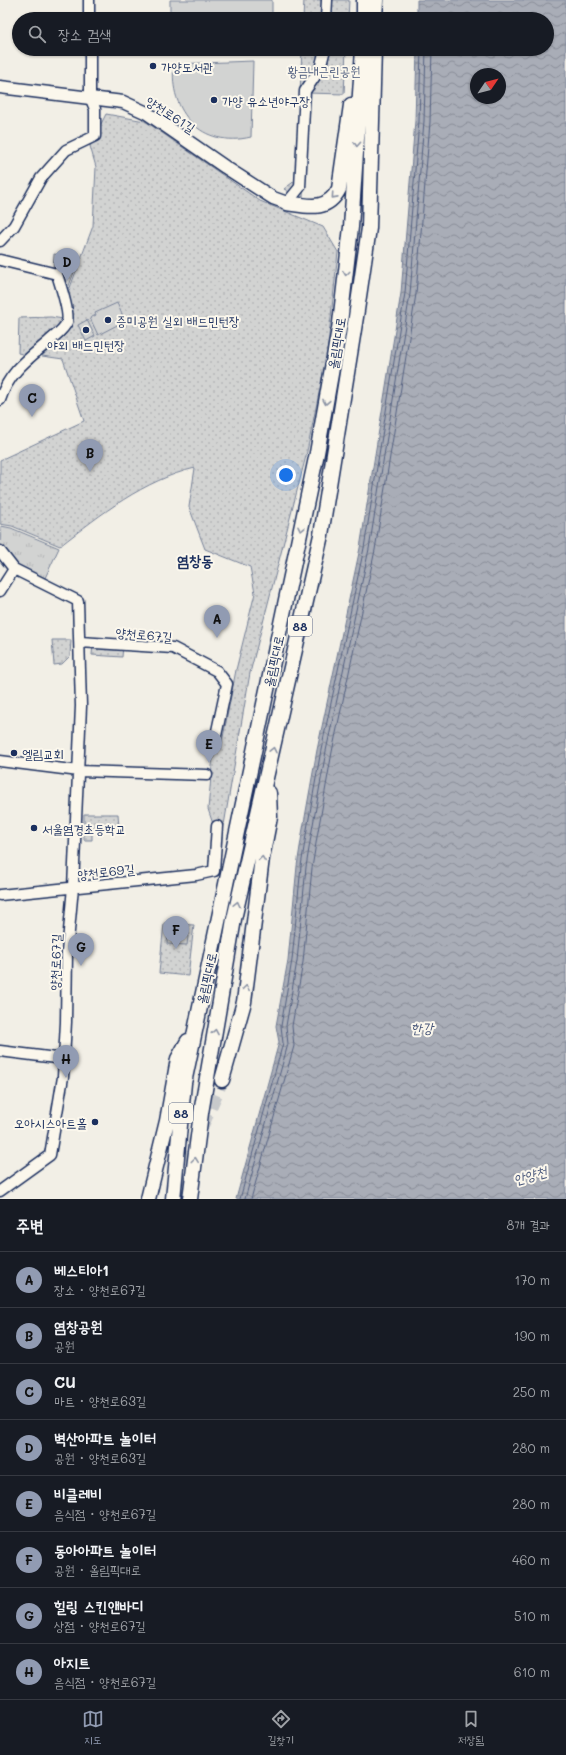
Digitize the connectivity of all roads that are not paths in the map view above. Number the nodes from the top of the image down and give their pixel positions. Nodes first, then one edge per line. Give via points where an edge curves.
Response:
1 (89, 0) edge
2 (327, 0) edge
3 (364, 0) edge
4 (376, 0) edge
5 (89, 12) edge
6 (326, 12) edge
7 (364, 12) edge
8 (375, 12) edge
9 (90, 56) edge
10 (323, 56) edge
11 (361, 56) edge
12 (362, 56) edge
13 (374, 56) edge
14 (0, 87) edge
15 (90, 97) junction
16 (287, 203) junction
17 (0, 241) edge
18 (0, 260) edge
19 (0, 400) edge
20 (0, 551) edge
21 (14, 570) junction
22 (0, 591) edge
23 (80, 642) junction
24 (214, 745) dead end
25 (0, 761) edge
26 (79, 771) junction
27 (268, 771) junction
28 (207, 774) dead end
29 (217, 826) dead end
30 (72, 887) junction
31 (0, 895) edge
32 (195, 1029) junction
33 (0, 1051) edge
34 (64, 1059) junction
35 (222, 1080) tunnel mouth
36 (0, 1191) edge
37 (148, 1199) edge
38 (173, 1199) edge
39 (190, 1199) edge

1 - 5 street
2 - 6 street
3 - 7 highway
4 - 8 highway
9 - 15 street
10 - 16 street via 320,68 305,91 300,187
11 -> 16 highway via 339,189 329,202 321,205 302,207
12 -> 32 highway, 올림픽대로 / 88 via 351,226 340,323 317,453
27 -> 13 highway, 올림픽대로 / 88 via 320,535 367,243
14 - 15 main road, 양천로61길
15 - 16 main road, 양천로61길 via 123,102 147,112 225,167 273,198
15 - 17 street via 95,109 95,136 66,150 41,178 14,226
18 - 19 street via 58,274 67,313 67,321 61,330 14,373 6,384
20 - 21 street, 양천로67길
21 - 22 street
21 - 23 street, 양천로67길 via 78,601
23 - 24 street, 양천로67길 via 173,648 217,671 227,684
23 - 26 street, 양천로67길
25 - 26 street
26 - 28 street
26 - 30 street, 양천로67길
35 -> 27 highway via 244,1002 270,817
39 -> 27 highway, 올림픽대로 / 88 via 201,1113 234,919
29 - 30 street, 양천로69길 via 214,871
30 - 31 street, 양천로69길
30 - 34 street, 양천로67길
32 - 37 highway via 178,1059 167,1121
32 - 38 highway, 올림픽대로 / 88 via 184,1083
33 - 34 street
34 - 36 street, 양천로67길 via 50,1154

